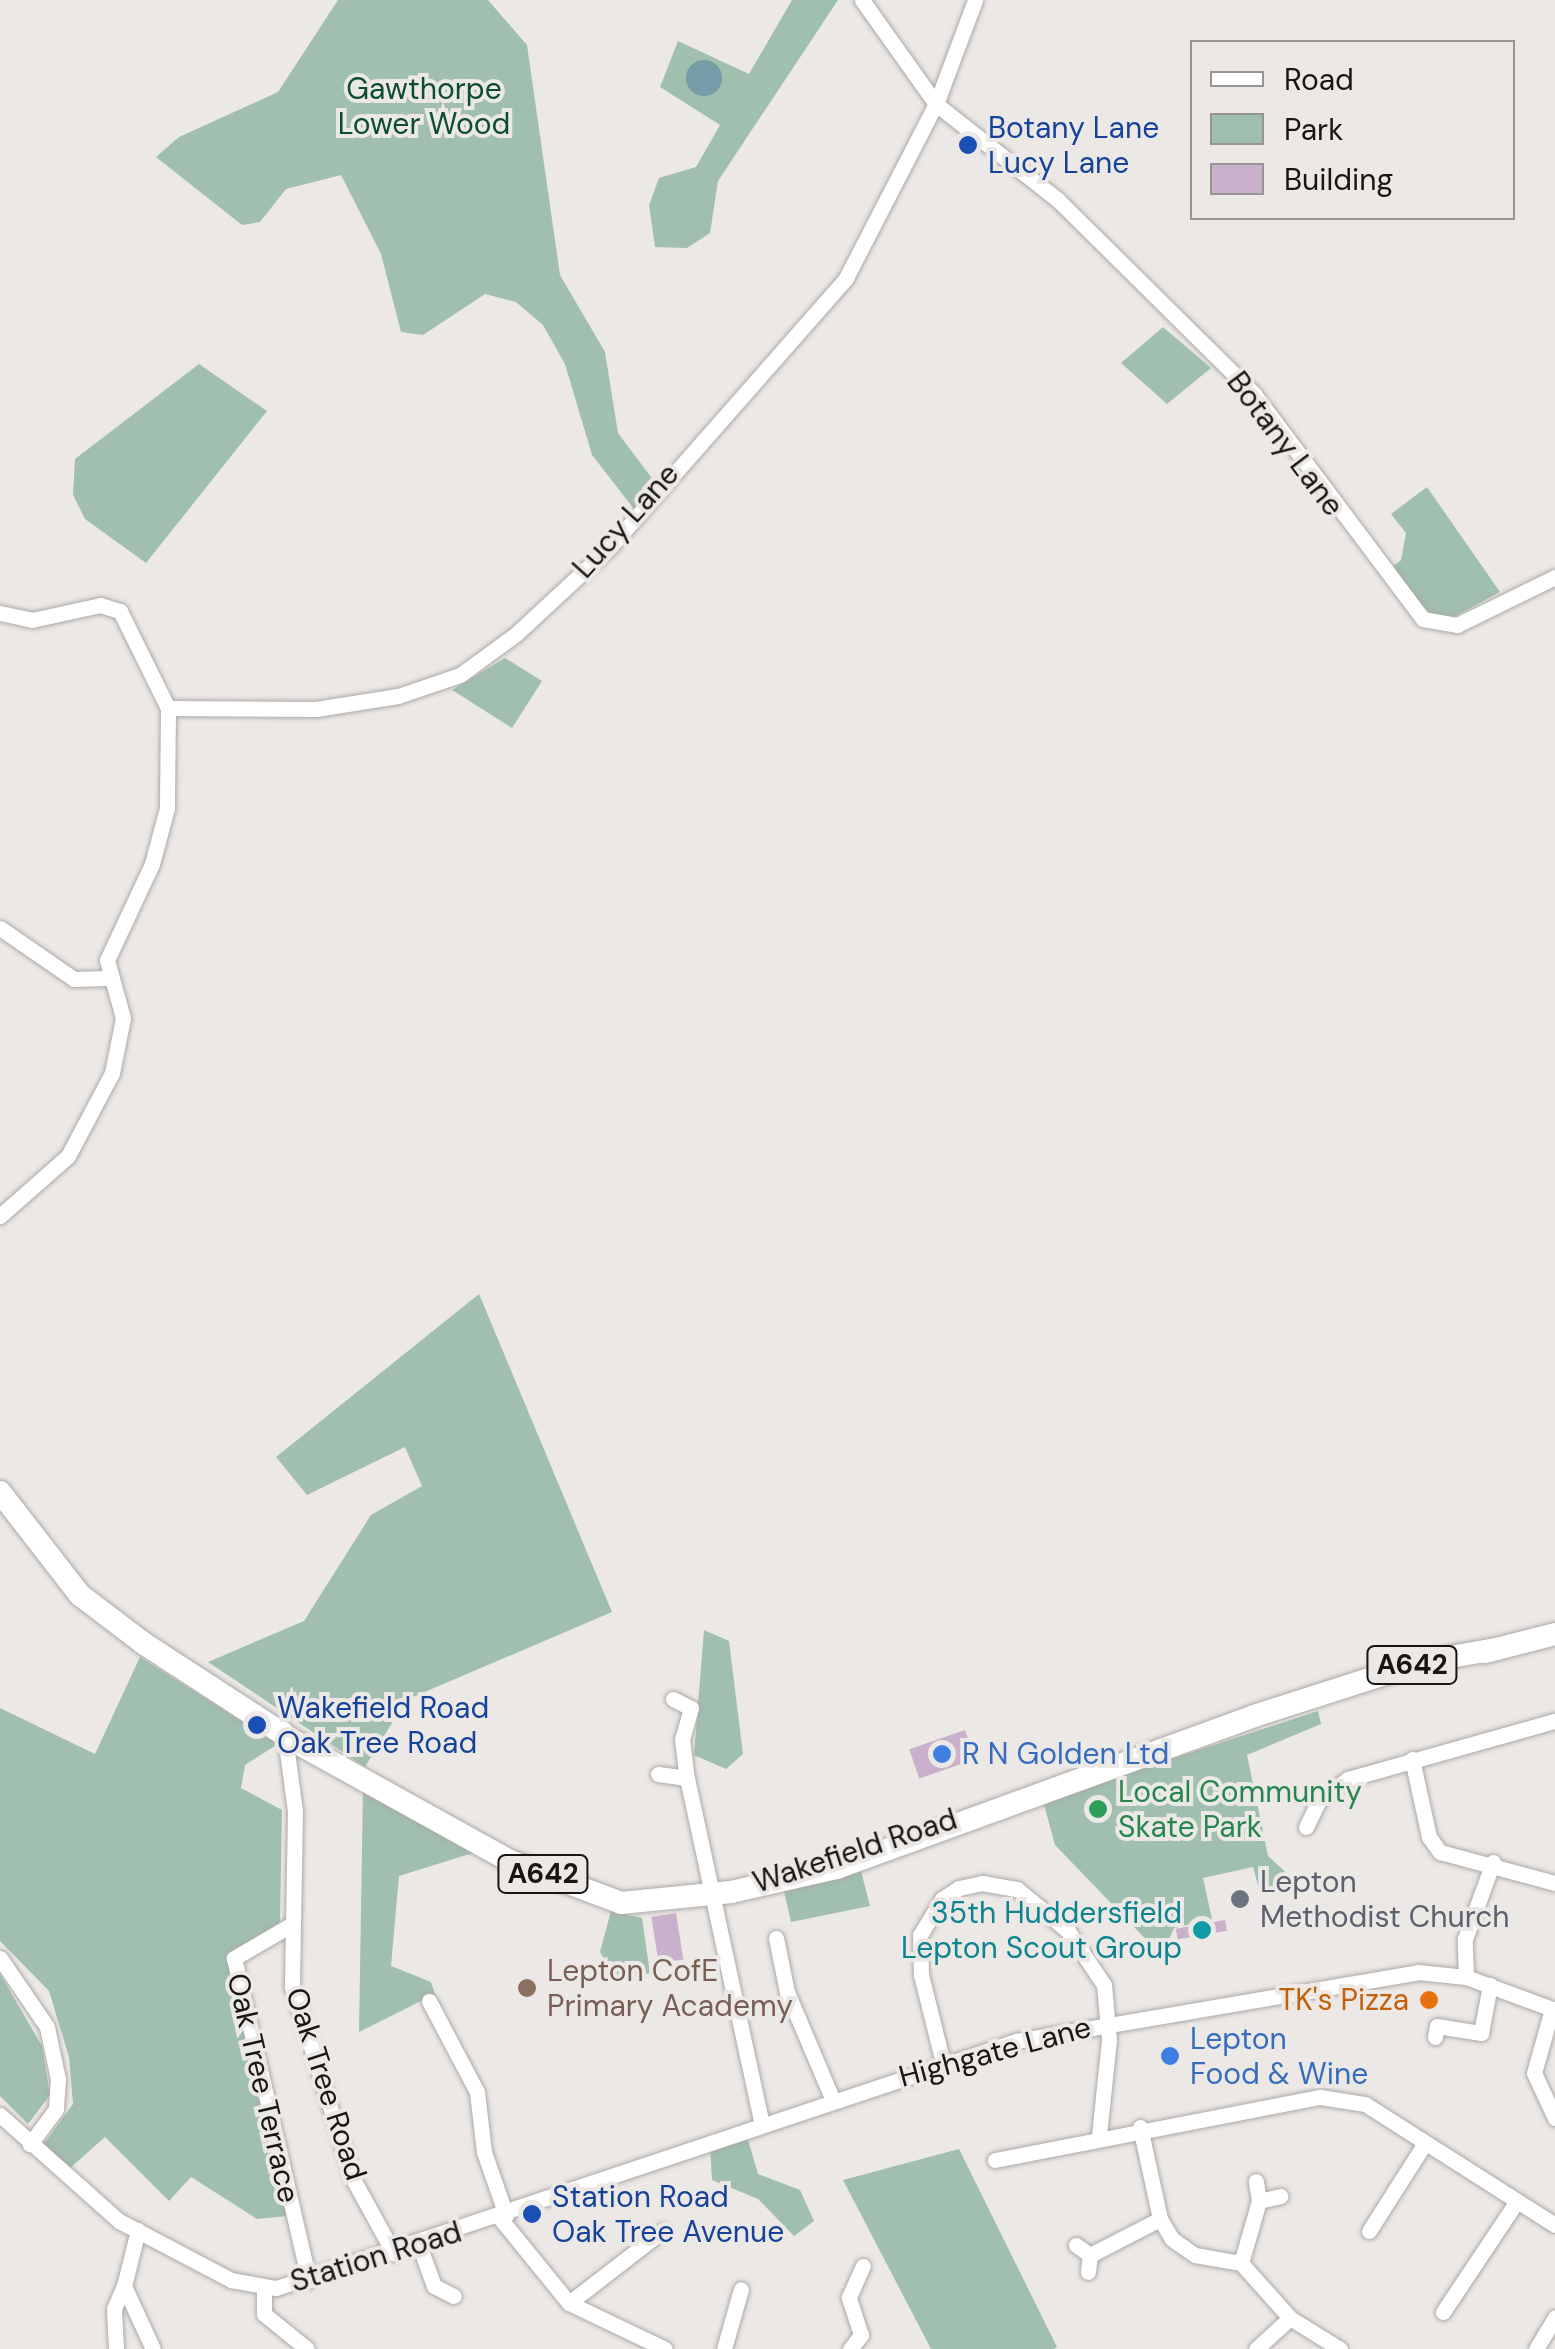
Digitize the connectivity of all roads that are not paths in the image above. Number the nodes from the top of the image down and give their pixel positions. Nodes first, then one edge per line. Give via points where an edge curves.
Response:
1 (862, 0) edge
2 (974, 0) edge
3 (936, 104) junction
4 (1555, 577) edge
5 (0, 612) edge
6 (168, 708) junction
7 (0, 928) edge
8 (106, 978) junction
9 (0, 1216) edge
10 (0, 1492) edge
11 (1555, 1634) edge
12 (673, 1699) dead end
13 (1555, 1721) edge
14 (284, 1729) junction
15 (1412, 1760) junction
16 (658, 1774) dead end
17 (687, 1778) junction
18 (1306, 1827) dead end
19 (1493, 1862) junction
20 (1555, 1883) edge
21 (722, 1894) junction
22 (289, 1926) junction
23 (776, 1938) dead end
24 (0, 1958) edge
25 (1466, 1977) junction
26 (1490, 1985) junction
27 (429, 2001) dead end
28 (1554, 2009) edge
29 (1107, 2022) junction
30 (1435, 2037) dead end
31 (943, 2063) junction
32 (832, 2098) junction
33 (789, 2111) joint
34 (0, 2115) edge
35 (1555, 2118) edge
36 (761, 2121) junction
37 (1140, 2127) junction
38 (1099, 2135) junction
39 (1425, 2143) junction
40 (30, 2144) junction
41 (995, 2160) dead end
42 (1256, 2181) dead end
43 (1280, 2196) dead end
44 (1259, 2201) junction
45 (1518, 2201) junction
46 (503, 2216) junction
47 (1160, 2220) junction
48 (1555, 2224) edge
49 (138, 2230) junction
50 (662, 2230) dead end
51 (1369, 2231) dead end
52 (419, 2245) junction
53 (1076, 2246) dead end
54 (394, 2254) junction
55 (1241, 2262) junction
56 (863, 2266) dead end
57 (309, 2280) junction
58 (124, 2286) junction
59 (264, 2288) junction
60 (742, 2289) dead end
61 (454, 2296) dead end
62 (569, 2303) junction
63 (1443, 2312) dead end
64 (1290, 2318) junction
65 (1555, 2318) edge
66 (865, 2342) edge
67 (1345, 2346) edge
68 (116, 2349) edge
69 (153, 2349) edge
70 (307, 2349) edge
71 (665, 2349) edge
72 (724, 2349) edge
73 (850, 2349) edge
74 (1256, 2349) edge
75 (1536, 2349) edge

1 - 3 street, Botany Lane
2 - 3 street, Lucy Lane
3 - 4 street, Botany Lane via 1058,200 1232,369 1423,619 1457,626
3 - 6 street, Lucy Lane via 846,278 610,547 516,634 460,676 398,696 316,710
5 - 6 street via 32,620 100,604 120,611
6 - 8 street via 167,808 152,864 110,947
7 - 8 street via 74,978
8 - 9 street via 123,1018 112,1073 68,1156
10 - 14 highway, Wakefield Road / A642 via 80,1595
11 - 21 highway, Wakefield Road / A642 via 1332,1693 980,1810 837,1868
12 - 17 street via 690,1708 682,1740
13 - 15 street
14 - 21 highway, Wakefield Road / A642 via 510,1860 621,1903
14 - 22 street, Oak Tree Road via 295,1811
15 - 18 street via 1330,1789
15 - 19 street via 1433,1846
16 - 17 street
17 - 21 street
19 - 20 street
19 - 25 street via 1465,1939
21 - 36 street via 741,2054
22 - 54 street, Oak Tree Road via 300,2025 353,2180
22 - 57 street, Oak Tree Terrace via 234,1958
23 - 32 street via 787,1992
24 - 40 street via 47,2028 58,2079 56,2110
25 - 26 street, Highgate Lane
25 - 29 street, Highgate Lane via 1398,1974 1236,2009
26 - 28 street, Highgate Lane
26 - 30 street via 1481,2033 1437,2026
27 - 46 street via 477,2092 484,2152
28 - 35 street via 1534,2073
29 - 31 street, Highgate Lane
29 - 31 street via 1104,1985 1068,1930 1017,1889 970,1886 942,1899 919,1942
29 - 38 street
31 - 32 street, Highgate Lane
32 - 33 street, Highgate Lane
33 - 36 street, Station Road
34 - 40 street, Station Road
36 - 46 street, Station Road
37 - 38 street
37 - 39 street via 1320,2097 1366,2104
37 - 47 street
38 - 41 street
39 - 45 street
39 - 51 street
40 - 49 street, Station Road via 96,2205
42 - 44 street
43 - 44 street
44 - 55 street
45 - 48 street
45 - 63 street
46 - 52 street, Station Road
46 - 62 street
47 - 53 street via 1089,2264
47 - 55 street via 1195,2255
49 - 58 street
49 - 59 street, Station Road via 230,2280
50 - 62 street
52 - 54 street, Station Road
52 - 61 street via 434,2286
54 - 57 street, Station Road
55 - 64 street
56 - 66 street via 849,2297
57 - 59 street, Station Road
58 - 68 street via 114,2309
58 - 69 street
59 - 70 street via 264,2314
60 - 72 street
62 - 71 street
64 - 67 street
64 - 74 street
65 - 75 street
66 - 73 street

